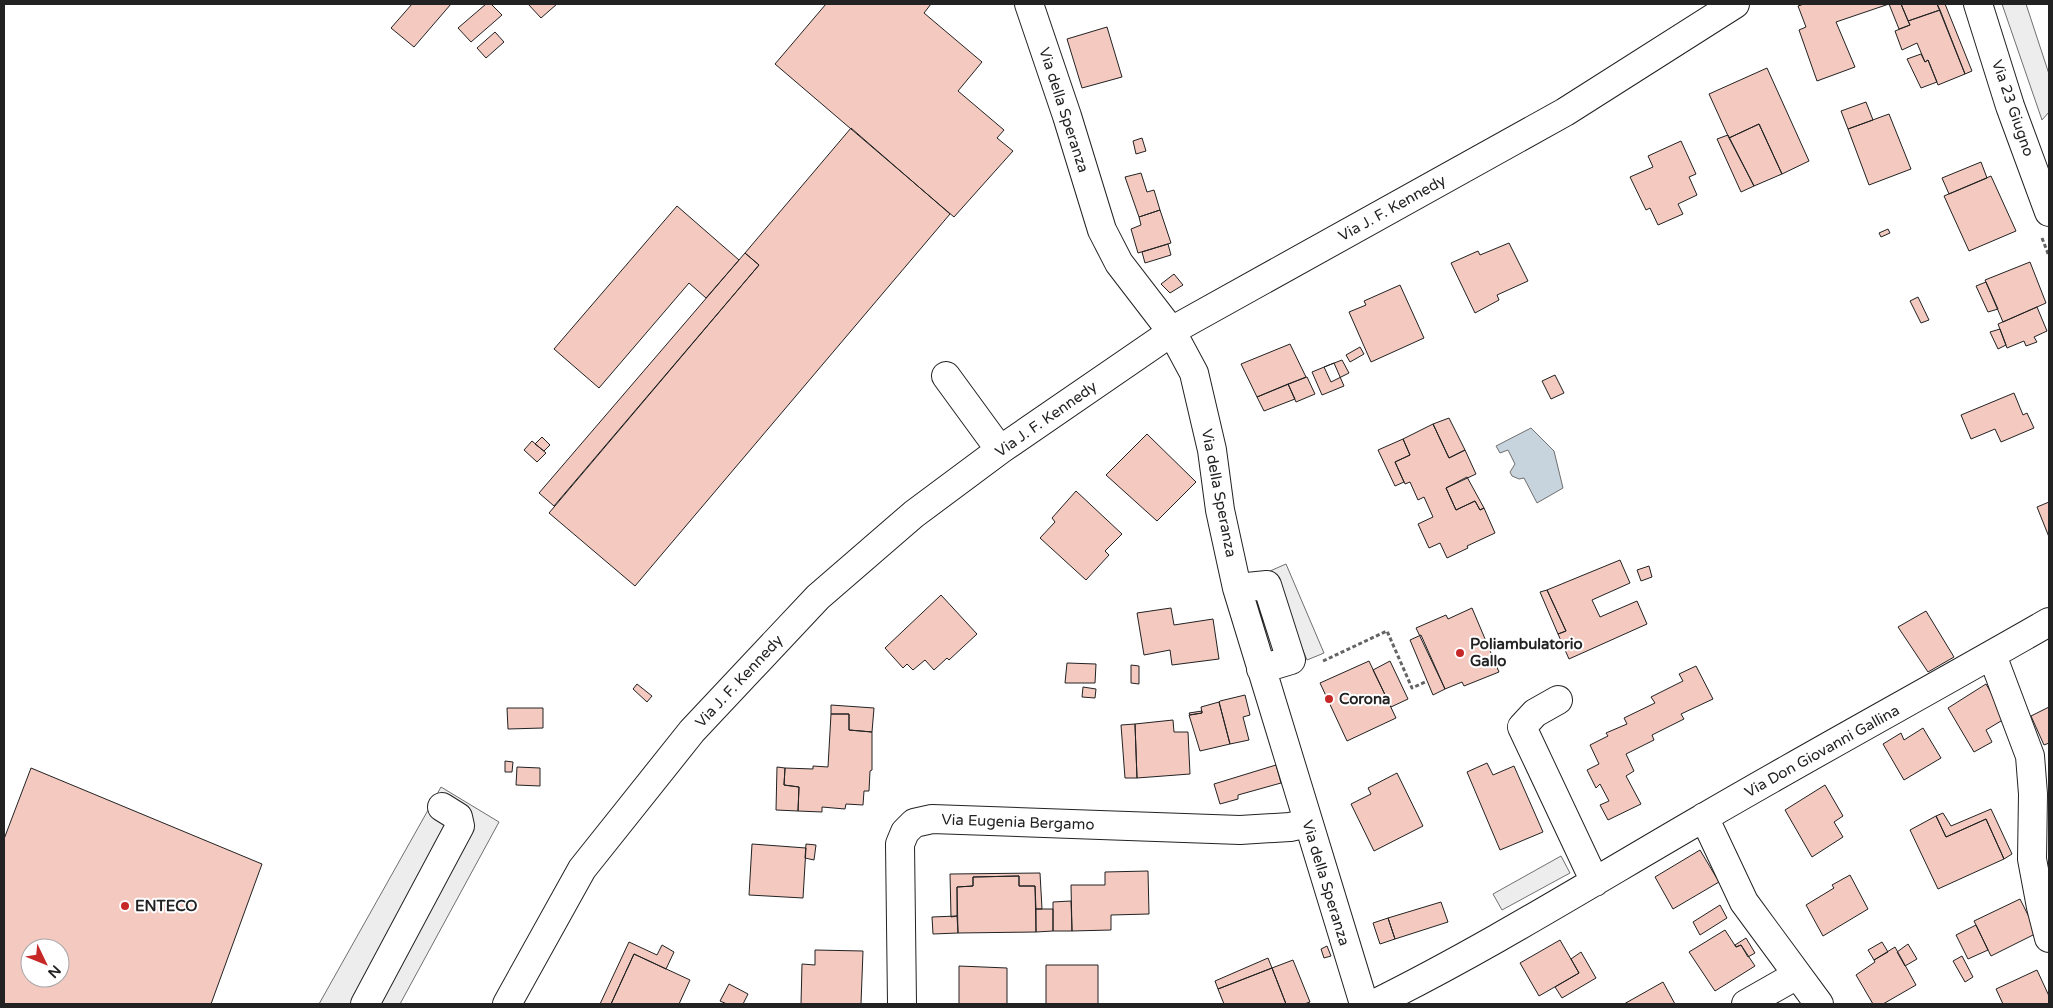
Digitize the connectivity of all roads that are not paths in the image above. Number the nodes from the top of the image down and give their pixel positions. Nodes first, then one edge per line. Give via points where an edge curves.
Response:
1 (1029, 4) edge
2 (1736, 4) edge
3 (1978, 4) edge
4 (2049, 212) edge
5 (1172, 332) junction
6 (946, 376) dead end
7 (1000, 450) junction
8 (2049, 622) edge
9 (1992, 655) junction
10 (1558, 700) dead end
11 (442, 808) dead end
12 (1704, 817) junction
13 (1308, 823) junction
14 (1595, 882) junction
15 (2049, 938) edge
16 (1797, 975) junction
17 (365, 1004) edge
18 (507, 1004) edge
19 (902, 1004) edge
20 (1364, 1004) edge
21 (1374, 1004) edge
22 (1746, 1004) edge
23 (1819, 1004) edge

1 - 5 street, Via della Speranza via 1068,116 1102,230 1119,263
2 - 5 street, Via J. F. Kennedy via 1565,112
3 - 4 street, Via 23 Giugno via 2010,106
5 - 7 street, Via J. F. Kennedy
5 - 13 street, Via della Speranza via 1194,373 1212,450 1220,510 1237,588
6 - 7 street
7 - 18 street, Via J. F. Kennedy via 914,514 818,596 692,731 582,869
8 - 9 street, Via Don Giovanni Gallina
9 - 12 street, Via Don Giovanni Gallina
9 - 15 street via 2030,756 2032,859
10 - 14 street via 1535,713 1522,727
11 - 17 street via 458,817 460,826
12 - 14 street, Via Don Giovanni Gallina
12 - 16 street via 1744,902
13 - 19 street, Via Eugenia Bergamo via 1240,830 932,819 914,823 900,844
13 - 20 street, Via della Speranza
14 - 21 street, Via Don Giovanni Gallina
16 - 22 street
16 - 23 street

